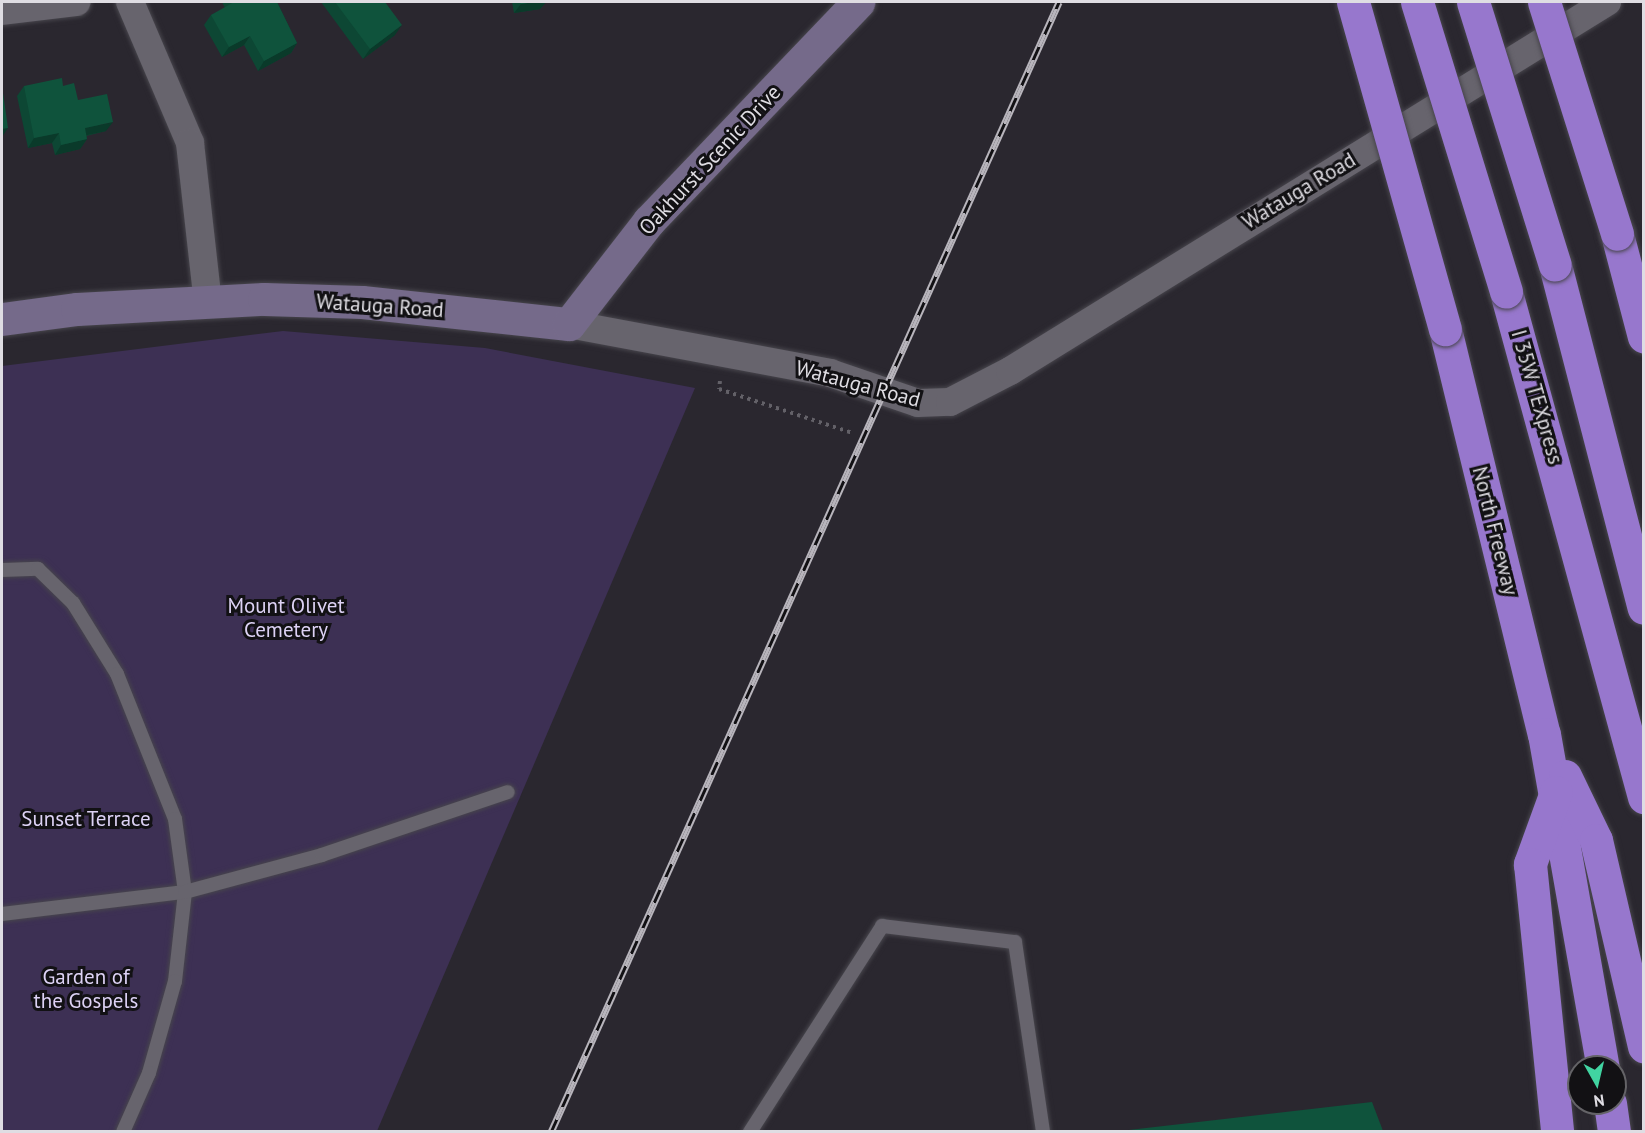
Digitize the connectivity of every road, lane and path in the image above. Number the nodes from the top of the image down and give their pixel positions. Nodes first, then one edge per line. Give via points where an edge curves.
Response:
1 (76, 2) edge
2 (130, 2) edge
3 (858, 2) edge
4 (1353, 2) edge
5 (1417, 2) edge
6 (1473, 2) edge
7 (1544, 2) edge
8 (1607, 2) edge
9 (2, 11) edge
10 (1617, 234) junction
11 (208, 303) junction
12 (1644, 304) edge
13 (2, 319) edge
14 (569, 324) junction
15 (1644, 337) edge
16 (726, 351) junction
17 (853, 433) dead end
18 (2, 570) edge
19 (1644, 608) edge
20 (1544, 734) junction
21 (1556, 791) junction
22 (508, 792) dead end
23 (1644, 797) edge
24 (185, 892) junction
25 (2, 914) edge
26 (1644, 1046) edge
27 (1601, 1055) edge
28 (1612, 1115) edge
29 (123, 1131) edge
30 (750, 1131) edge
31 (1043, 1131) edge
32 (1557, 1131) edge
33 (1614, 1131) edge

1 - 9 street
2 - 11 street via 190,143
3 - 14 street, Oakhurst Scenic Drive via 649,221
4 - 20 highway, North Freeway, bridge via 1445,329
5 - 23 highway, I 35W TEXpress, bridge via 1506,292
6 - 19 highway, bridge via 1554,266
7 - 10 highway, bridge
8 - 16 street, Watauga Road via 1010,371 950,402 918,403 830,373
10 - 12 highway
10 - 15 highway
11 - 13 street, Watauga Road via 77,309
11 - 14 street, Watauga Road via 264,299 362,302
14 - 16 street, Watauga Road
16 - 17 path via 719,389
18 - 24 lane via 38,569 73,603 117,674 176,819
20 - 21 highway, North Freeway
20 - 26 highway via 1596,840
21 - 27 highway, North Freeway
21 - 32 highway via 1530,864
22 - 24 lane via 322,855
24 - 25 lane
24 - 29 lane via 175,981 149,1073
28 - 33 highway
30 - 31 lane via 882,926 1015,942

